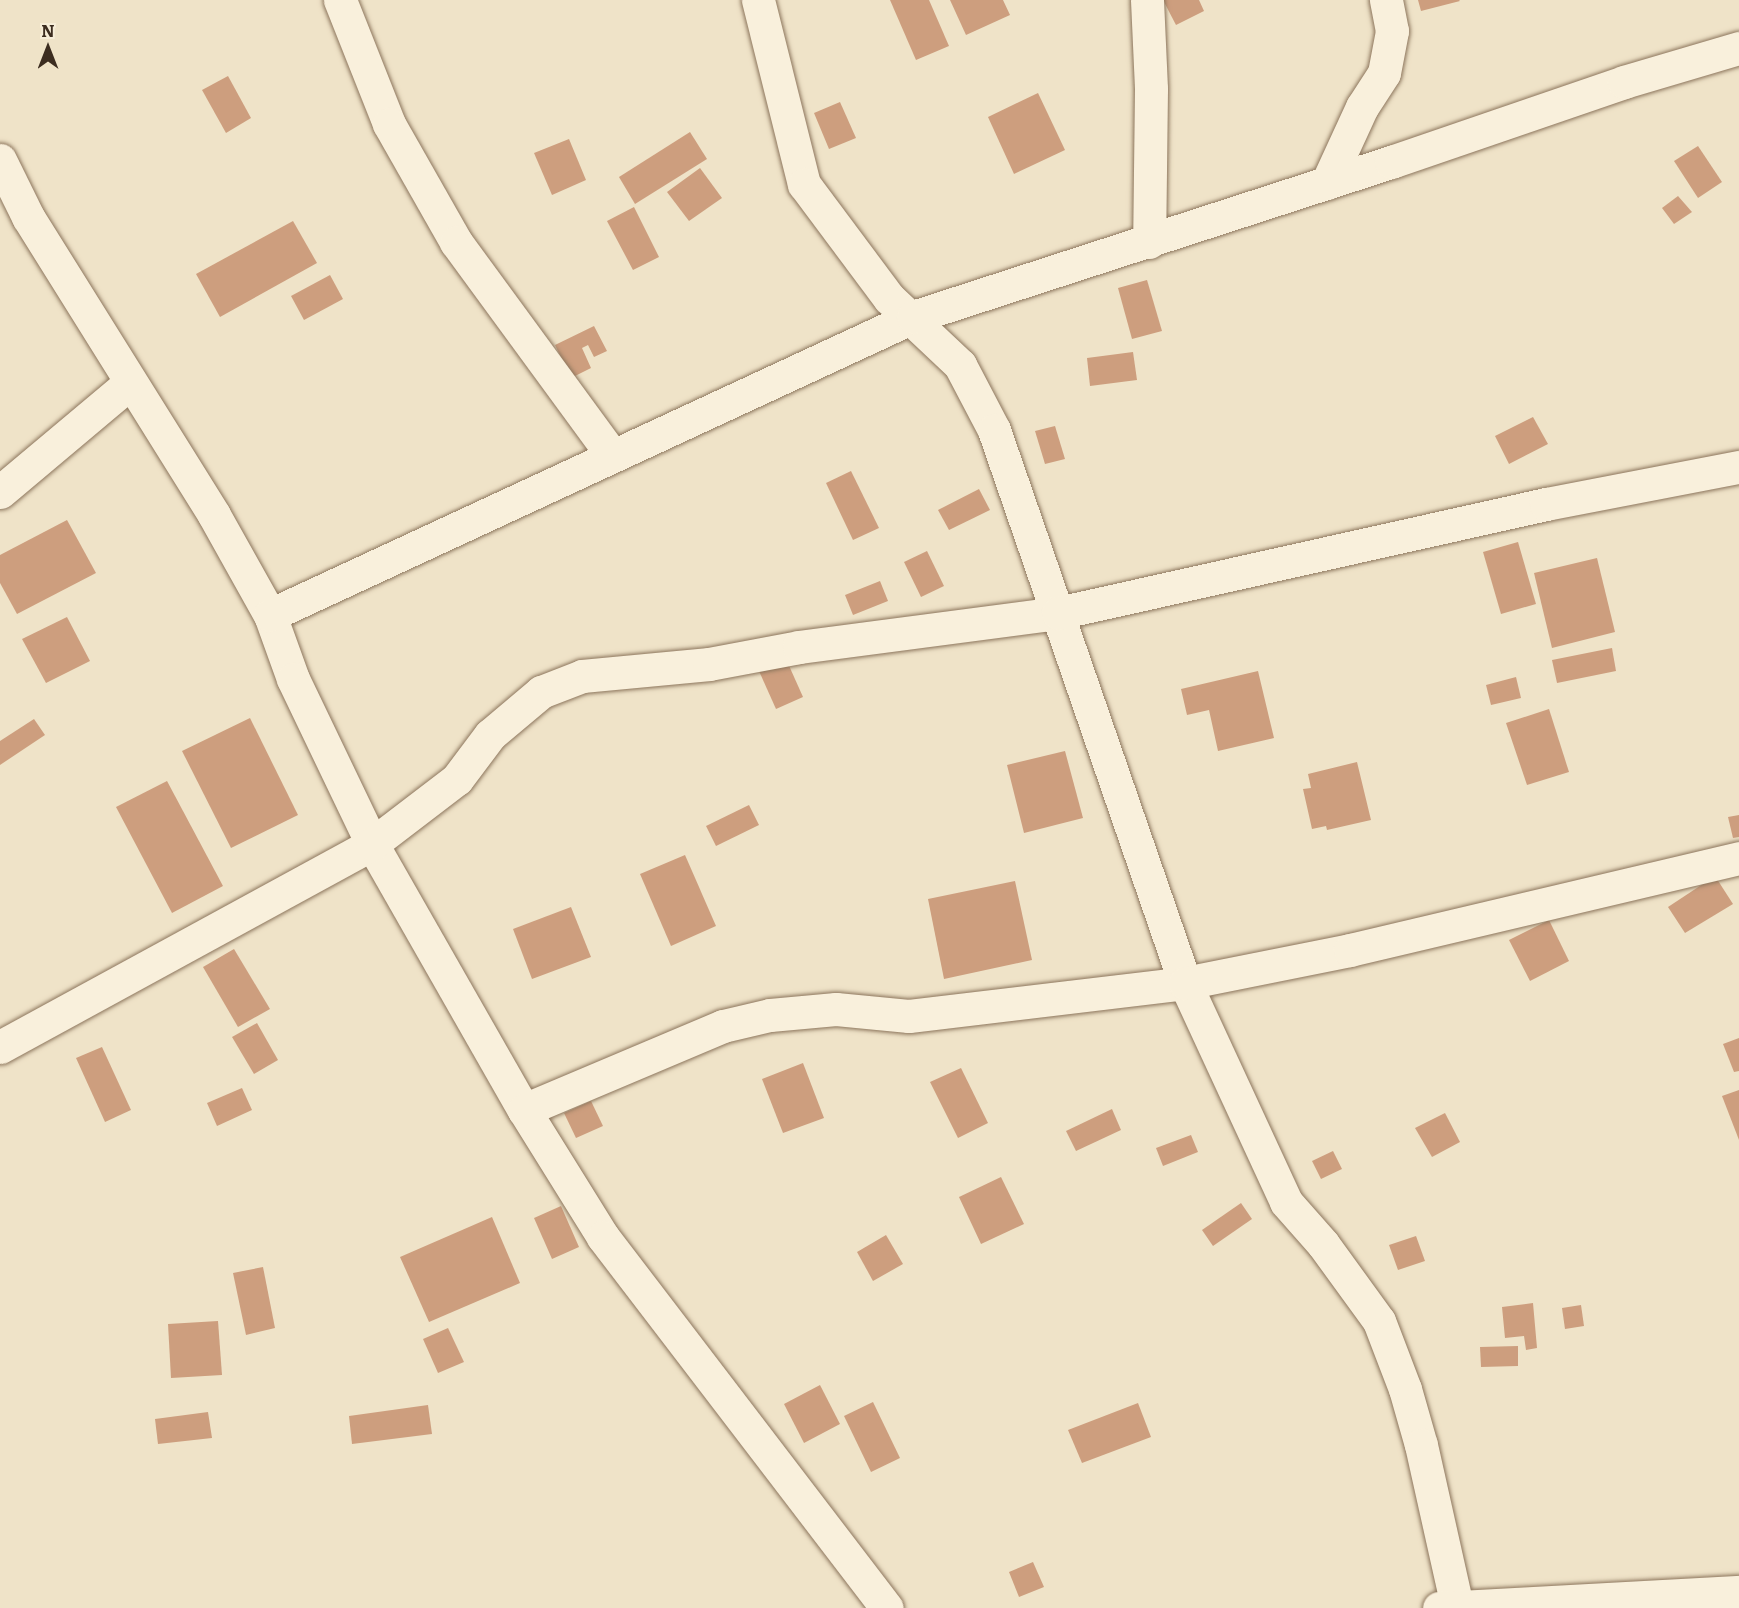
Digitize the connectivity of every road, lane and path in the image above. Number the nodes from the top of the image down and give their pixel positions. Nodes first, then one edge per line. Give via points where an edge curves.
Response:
1 (340, 0) edge
2 (758, 0) edge
3 (1147, 0) edge
4 (1386, 0) edge
5 (1739, 48) edge
6 (0, 160) edge
7 (1327, 183) junction
8 (1149, 242) junction
9 (913, 317) junction
10 (130, 382) junction
11 (612, 455) junction
12 (1739, 467) edge
13 (0, 492) edge
14 (1058, 613) junction
15 (270, 615) junction
16 (372, 844) junction
17 (1739, 858) edge
18 (1185, 983) junction
19 (0, 1047) edge
20 (524, 1110) junction
21 (1739, 1592) edge
22 (1448, 1607) edge
23 (887, 1608) edge

1 - 11 street via 389,124 456,242
2 - 9 street via 804,184 866,270 889,298
3 - 8 street via 1151,90
4 - 7 street via 1392,31 1384,73 1362,107
5 - 7 street via 1624,82
6 - 10 street via 28,217
7 - 8 street
8 - 9 street
9 - 11 street
9 - 14 street via 960,365 976,389
10 - 13 street
10 - 15 street via 214,515
11 - 15 street
12 - 14 street via 1546,504
14 - 16 street via 799,647 709,664 582,676 541,692 490,735 457,779
14 - 18 street
15 - 16 street via 293,679
16 - 19 street
16 - 20 street
17 - 18 street via 1350,950
18 - 20 street via 909,1016 836,1009 770,1015 723,1026
18 - 22 street via 1286,1202 1323,1244 1379,1321 1421,1445
20 - 23 street via 603,1237
21 - 22 street

